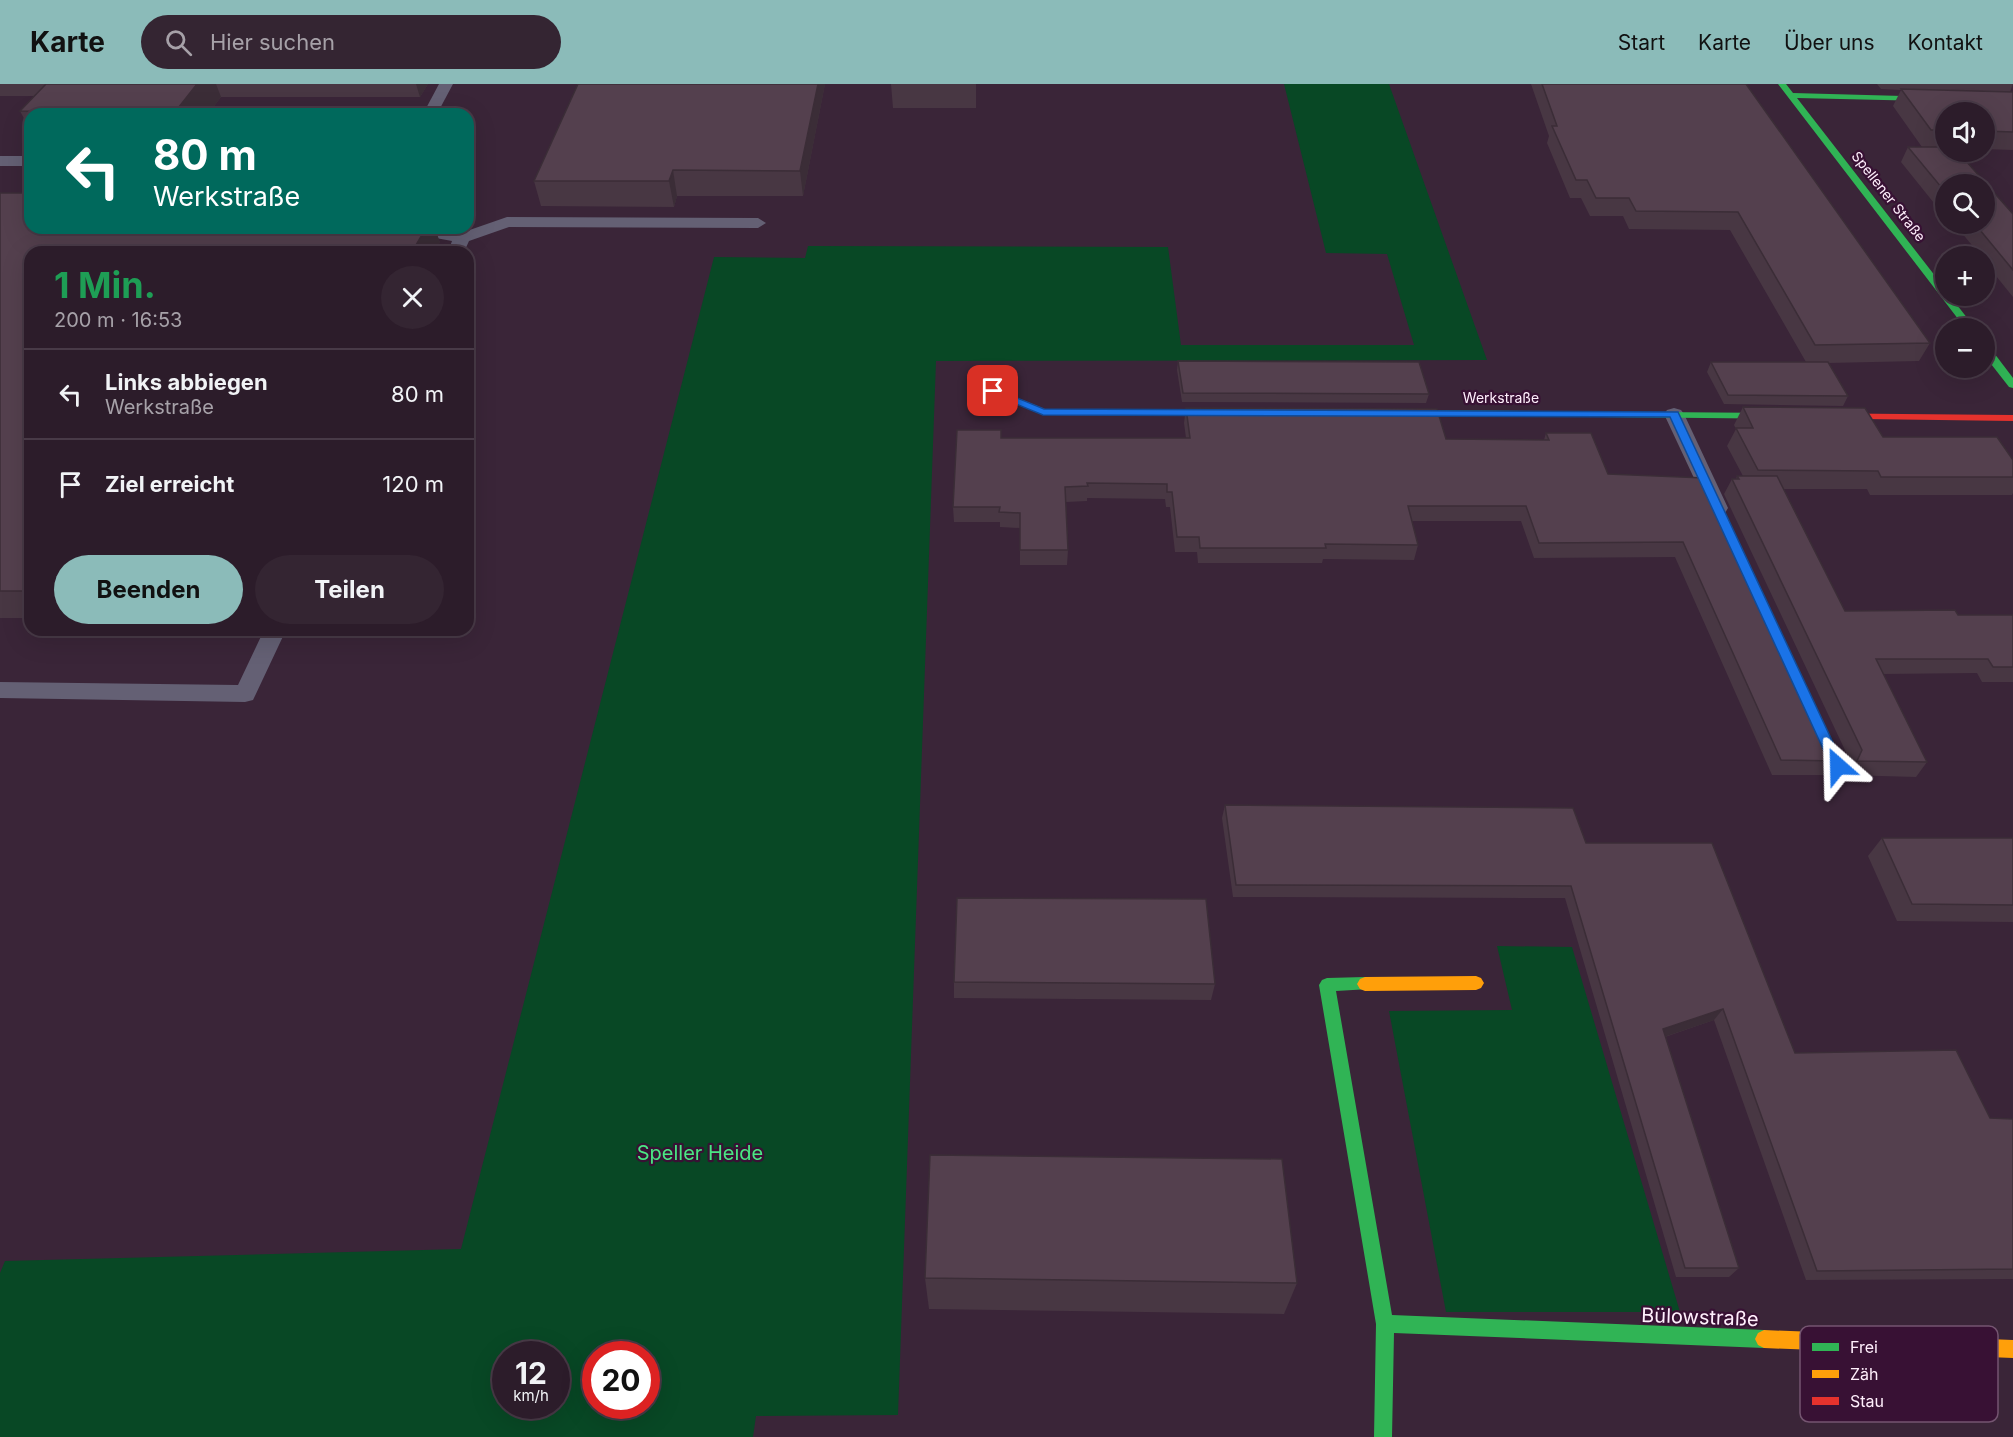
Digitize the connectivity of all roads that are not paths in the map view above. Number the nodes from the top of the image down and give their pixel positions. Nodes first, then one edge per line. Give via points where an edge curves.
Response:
1 (446, 84) edge
2 (1786, 89) edge
3 (2013, 101) edge
4 (433, 108) edge
5 (0, 161) edge
6 (24, 161) edge
7 (758, 223) dead end
8 (430, 234) edge
9 (459, 245) edge
10 (1962, 318) edge
11 (1995, 361) edge
12 (2013, 384) edge
13 (993, 391) dead end
14 (1245, 413) edge
15 (1376, 413) edge
16 (1674, 414) junction
17 (2013, 418) edge
18 (1728, 531) edge
19 (272, 636) edge
20 (0, 690) edge
21 (1476, 982) dead end
22 (1385, 1324) junction
23 (1800, 1340) edge
24 (1998, 1347) edge
25 (2013, 1348) edge
26 (1383, 1437) edge

1 - 4 lane
2 - 3 street
2 - 10 street, Spellener Straße
5 - 6 lane
7 - 9 lane via 507,222
8 - 9 lane
11 - 12 street
13 - 14 street via 1043,412
15 - 16 street, Werkstraße
16 - 17 street, Werkstraße
16 - 18 lane
19 - 20 lane via 245,694
21 - 22 street via 1327,985
22 - 23 street, Bülowstraße
22 - 26 street
24 - 25 street, Bülowstraße

